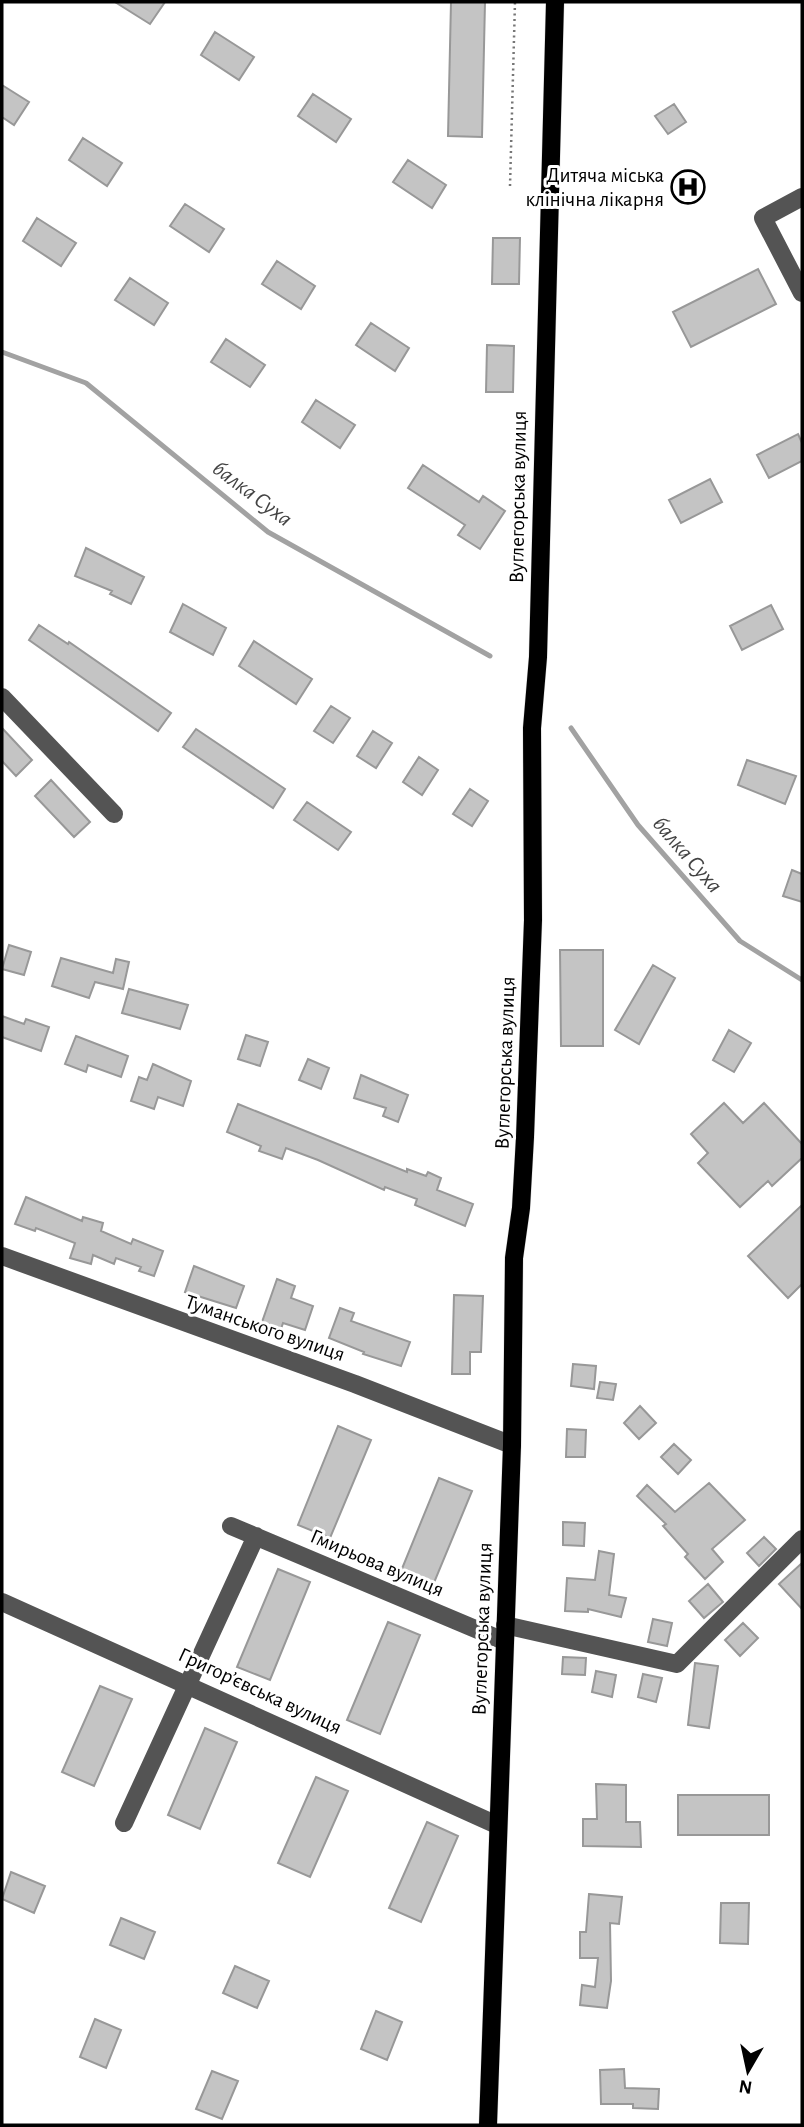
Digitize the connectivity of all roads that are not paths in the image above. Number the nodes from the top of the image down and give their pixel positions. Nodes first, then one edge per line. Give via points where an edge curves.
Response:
1 (555, 2) edge
2 (802, 198) edge
3 (802, 293) edge
4 (2, 696) edge
5 (114, 814) dead end
6 (2, 1256) edge
7 (512, 1445) junction
8 (231, 1526) dead end
9 (256, 1536) junction
10 (802, 1539) edge
11 (2, 1602) edge
12 (505, 1633) junction
13 (187, 1683) junction
14 (124, 1823) dead end
15 (497, 1825) junction
16 (488, 2125) edge

1 - 7 main road, Вуглегорська вулиця via 538,657 532,727 533,920 522,1208 514,1258
2 - 3 street via 763,218
4 - 5 street
6 - 7 street, Туманського вулиця
7 - 12 main road, Вуглегорська вулиця
8 - 9 street, Гмирьова вулиця
9 - 12 street, Гмирьова вулиця
9 - 13 street
10 - 12 street, Гмирьова вулиця via 677,1664
11 - 13 street, Григор’євська вулиця
12 - 15 main road, Вуглегорська вулиця
13 - 14 street
13 - 15 street, Григор’євська вулиця
15 - 16 main road, Вуглегорська вулиця

